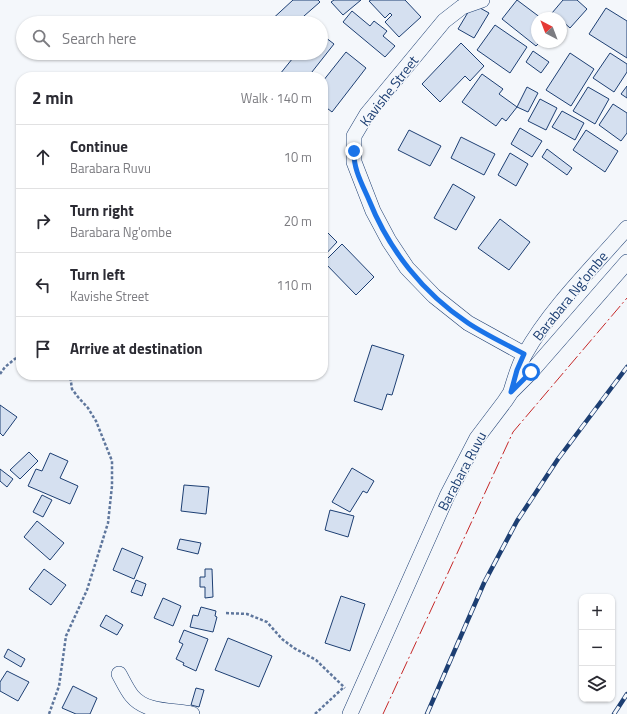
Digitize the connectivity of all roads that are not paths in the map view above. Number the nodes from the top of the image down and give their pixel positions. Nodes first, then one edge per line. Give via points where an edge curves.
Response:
1 (482, 0) edge
2 (627, 228) edge
3 (627, 262) edge
4 (524, 354) junction
5 (511, 392) junction
6 (120, 674) dead end
7 (192, 714) edge
8 (350, 714) edge

1 - 4 street, Kavishe Street via 462,8 444,21 367,114 354,136 354,162 373,210 407,268 434,296 468,323
2 - 4 street, Barabara Ng'ombe via 543,324
3 - 5 street, Barabara Ruvu
4 - 5 street, Barabara Ng'ombe
5 - 8 street, Barabara Ruvu via 477,438 447,496
6 - 7 street via 131,695 141,704 159,710

